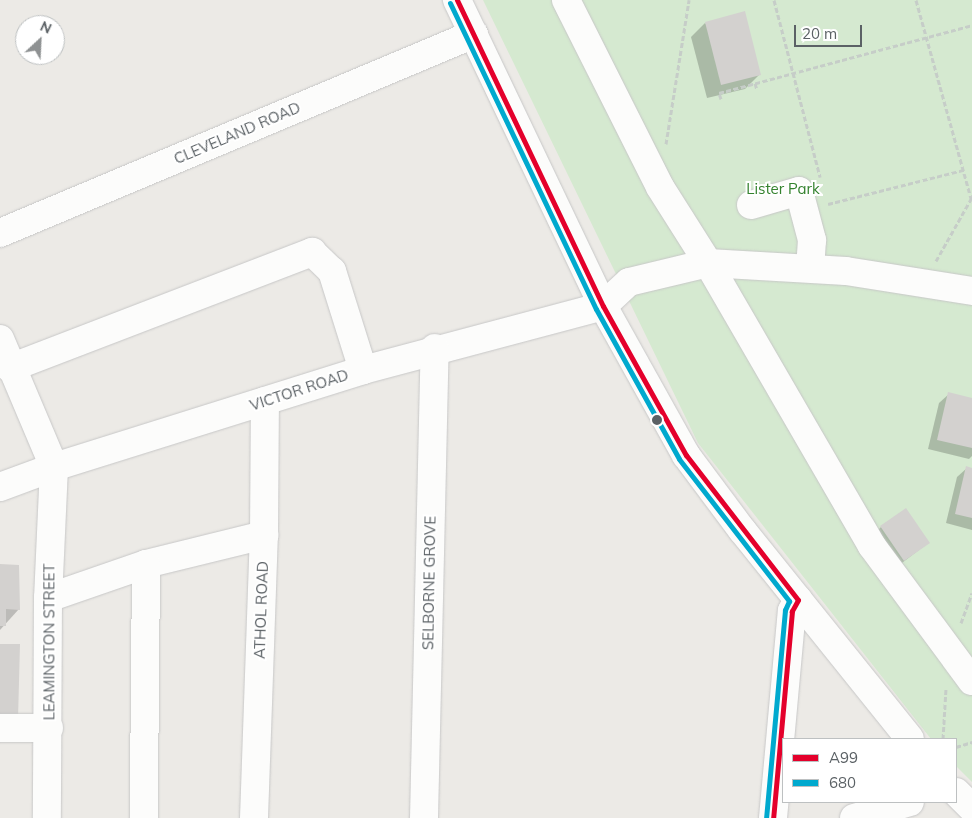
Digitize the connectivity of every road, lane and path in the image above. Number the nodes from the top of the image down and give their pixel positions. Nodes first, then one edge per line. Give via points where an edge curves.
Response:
1 (456, 0) edge
2 (566, 0) edge
3 (689, 0) edge
4 (774, 0) edge
5 (916, 0) edge
6 (972, 25) edge
7 (474, 34) junction
8 (925, 37) junction
9 (794, 73) junction
10 (755, 83) junction
11 (757, 90) dead end
12 (721, 99) dead end
13 (666, 148) dead end
14 (963, 170) junction
15 (822, 186) dead end
16 (825, 195) dead end
17 (972, 200) edge
18 (750, 206) dead end
19 (0, 233) edge
20 (708, 263) junction
21 (810, 267) junction
22 (923, 283) junction
23 (972, 291) edge
24 (972, 295) edge
25 (603, 306) junction
26 (972, 314) edge
27 (0, 339) edge
28 (435, 348) junction
29 (10, 368) junction
30 (363, 370) junction
31 (265, 401) junction
32 (54, 467) junction
33 (0, 487) edge
34 (264, 535) junction
35 (146, 564) junction
36 (48, 598) junction
37 (798, 600) junction
38 (949, 653) junction
39 (972, 681) edge
40 (0, 728) edge
41 (49, 728) junction
42 (909, 738) edge
43 (942, 738) edge
44 (972, 742) edge
45 (957, 747) edge
46 (957, 793) edge
47 (906, 803) edge
48 (972, 808) edge
49 (46, 818) edge
50 (144, 818) edge
51 (254, 818) edge
52 (424, 818) edge
53 (773, 818) edge
54 (854, 818) edge

1 - 7 street
2 - 20 street via 660,187
3 - 13 path
4 - 9 path
5 - 8 path
6 - 8 path
7 - 19 street, CLEVELAND ROAD
7 - 25 street
8 - 9 path
8 - 14 path
9 - 10 path
9 - 15 path
10 - 11 path
10 - 12 path via 719,93
14 - 16 path via 827,204
14 - 17 path
17 - 22 path
18 - 21 street via 799,191 812,240
20 - 21 street
20 - 25 street via 629,282
20 - 38 street via 872,546
21 - 22 street
22 - 23 street
24 - 26 street
25 - 28 street, VICTOR ROAD
25 - 37 street via 686,455
27 - 29 street
28 - 30 street, VICTOR ROAD
28 - 52 street, SELBORNE GROVE
29 - 30 street via 312,252 332,271
29 - 32 street
30 - 31 street, VICTOR ROAD
31 - 32 street, VICTOR ROAD
31 - 34 street, ATHOL ROAD
32 - 33 street, VICTOR ROAD
32 - 36 street, LEAMINGTON STREET
34 - 35 street
34 - 51 street, ATHOL ROAD
35 - 36 street
35 - 50 street
36 - 41 street, LEAMINGTON STREET
37 - 42 street
37 - 53 street via 792,611
38 - 39 street
38 - 43 path
40 - 41 street
41 - 49 street, LEAMINGTON STREET
44 - 45 path
46 - 48 street
47 - 54 street

